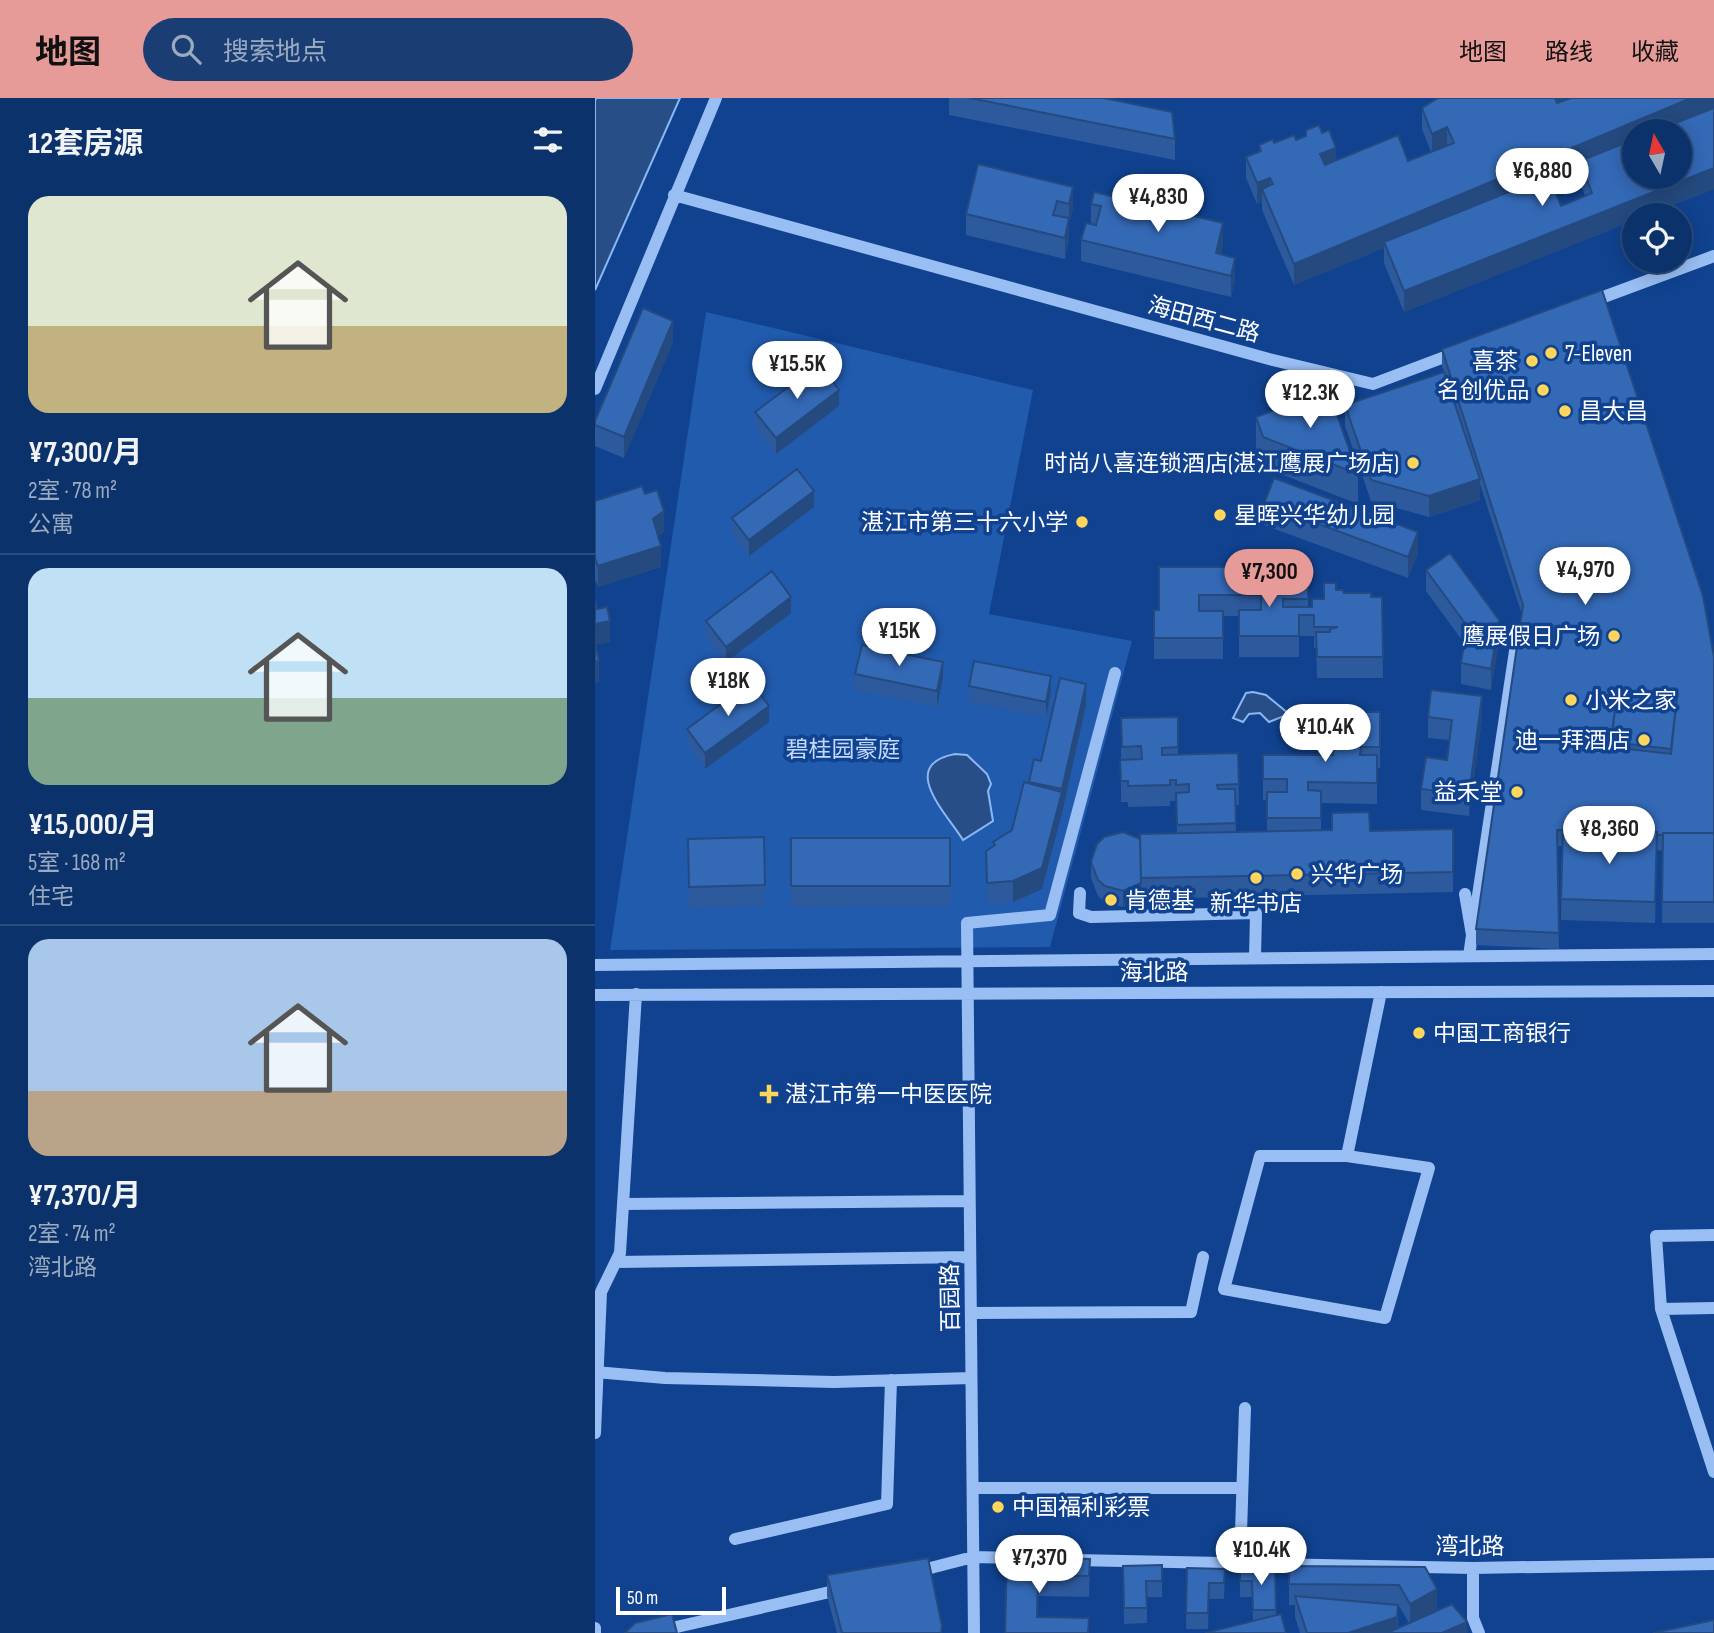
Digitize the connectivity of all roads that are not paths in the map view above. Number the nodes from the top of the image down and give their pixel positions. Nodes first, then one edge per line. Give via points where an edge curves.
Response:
1 (716, 98) edge
2 (674, 195) junction
3 (1714, 256) edge
4 (1582, 312) edge
5 (1464, 350) edge
6 (595, 389) edge
7 (1517, 638) edge
8 (1115, 673) dead end
9 (1080, 893) dead end
10 (1465, 894) dead end
11 (1472, 936) junction
12 (1714, 954) edge
13 (1469, 956) junction
14 (1255, 957) junction
15 (966, 962) junction
16 (595, 965) edge
17 (1714, 991) edge
18 (1381, 992) junction
19 (636, 994) junction
20 (595, 995) edge
21 (967, 995) junction
22 (1347, 1156) junction
23 (969, 1201) junction
24 (623, 1204) junction
25 (1714, 1235) edge
26 (970, 1257) junction
27 (1203, 1257) dead end
28 (616, 1262) junction
29 (1714, 1308) edge
30 (1661, 1309) junction
31 (971, 1313) junction
32 (596, 1372) edge
33 (971, 1378) junction
34 (891, 1380) junction
35 (1245, 1408) dead end
36 (595, 1433) edge
37 (1714, 1472) edge
38 (973, 1488) junction
39 (1242, 1488) junction
40 (735, 1539) dead end
41 (974, 1557) junction
42 (1040, 1559) edge
43 (1067, 1559) edge
44 (1240, 1564) junction
45 (1714, 1564) edge
46 (1473, 1568) junction
47 (904, 1575) edge
48 (851, 1587) edge
49 (650, 1633) edge
50 (974, 1633) edge
51 (1479, 1633) edge

1 - 2 street
2 - 5 street, 海田西二路 via 1373,384
2 - 6 street
3 - 4 street
7 - 11 street
8 - 15 street, 百园路 via 1050,915 967,923
9 - 14 street via 1079,913 1091,917 1256,913
10 - 11 street
11 - 13 street
12 - 13 street, 海北路 via 1502,950
13 - 14 street, 海北路
14 - 15 street, 海北路
15 - 16 street, 海北路
15 - 21 street, 百园路
17 - 18 street, 海北路
18 - 21 street, 海北路
18 - 22 street
19 - 20 street, 海北路
19 - 21 street, 海北路
19 - 24 street
21 - 23 street, 百园路
22 - 22 street via 1260,1156 1224,1289 1385,1318 1429,1168
23 - 24 street
23 - 26 street, 百园路
24 - 28 street
25 - 30 street via 1656,1236
26 - 28 street
26 - 31 street, 百园路
27 - 31 street via 1191,1312
28 - 32 street via 601,1292
29 - 30 street
30 - 37 street
31 - 33 street, 百园路
32 - 34 street via 665,1378
32 - 36 street
33 - 34 street
33 - 38 street, 百园路
34 - 40 street via 887,1504
35 - 39 street
38 - 39 street
38 - 41 street, 百园路
39 - 44 street
41 - 42 street
41 - 47 street
41 - 50 street, 百园路
43 - 44 street, 湾北路
44 - 46 street, 湾北路
45 - 46 street, 湾北路
46 - 51 street via 1473,1619
48 - 49 street

